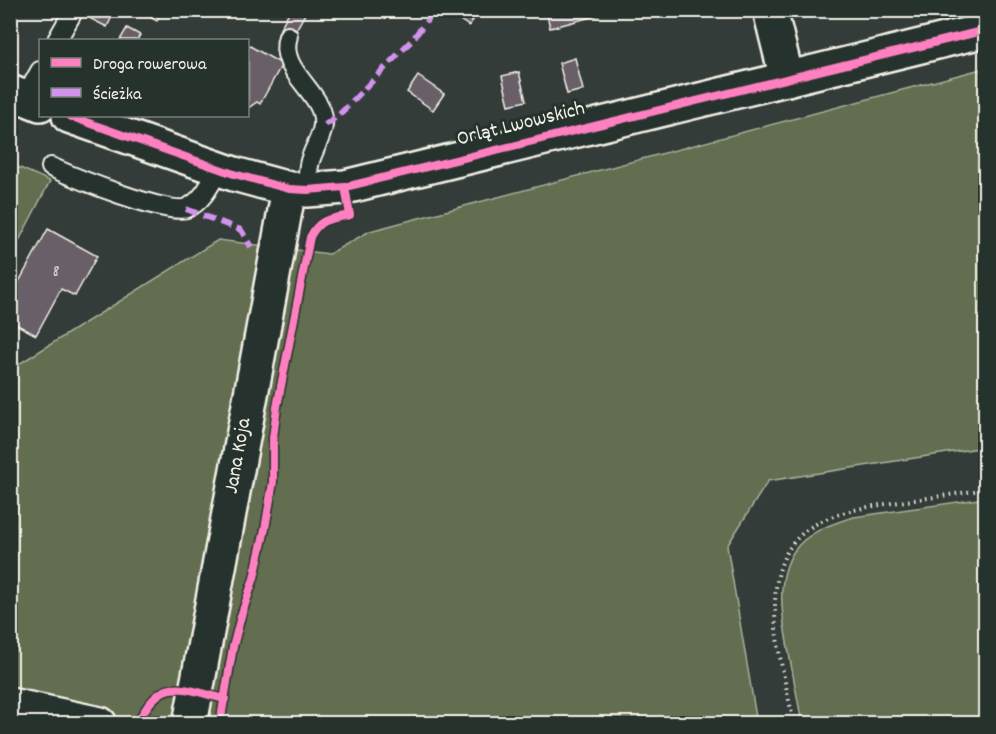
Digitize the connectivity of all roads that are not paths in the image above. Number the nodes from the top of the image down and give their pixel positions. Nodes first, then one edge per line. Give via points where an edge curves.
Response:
1 (74, 10) edge
2 (770, 10) edge
3 (986, 30) edge
4 (288, 36) dead end
5 (58, 39) edge
6 (787, 79) junction
7 (72, 117) edge
8 (51, 167) dead end
9 (219, 169) junction
10 (298, 189) junction
11 (10, 705) edge
12 (100, 723) edge
13 (190, 723) edge

1 - 5 lane
2 - 6 street
3 - 6 street, Orląt Lwowskich
4 - 10 lane via 286,52 321,108 325,125
6 - 10 street, Orląt Lwowskich via 345,187
7 - 9 street, Orląt Lwowskich
8 - 9 lane via 164,207 186,209 209,188
9 - 10 street, Orląt Lwowskich
10 - 13 street, Jana Koja
11 - 12 street

